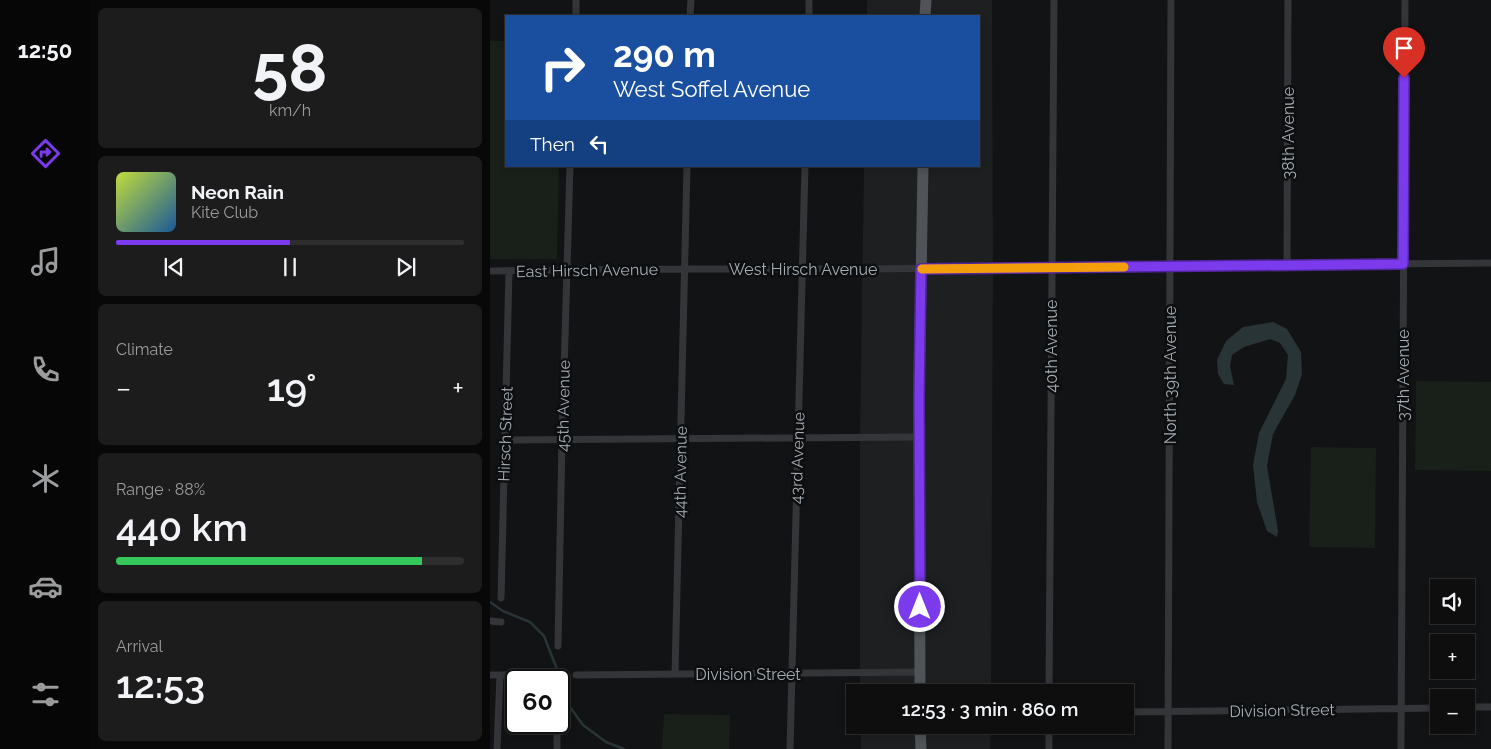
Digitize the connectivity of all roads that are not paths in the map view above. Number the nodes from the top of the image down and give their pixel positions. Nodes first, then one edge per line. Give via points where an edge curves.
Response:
1 (576, 0) edge
2 (691, 0) edge
3 (809, 0) edge
4 (926, 0) edge
5 (1054, 0) edge
6 (1171, 0) edge
7 (1288, 0) edge
8 (1405, 0) edge
9 (576, 15) edge
10 (690, 15) edge
11 (809, 15) edge
12 (925, 15) edge
13 (570, 167) edge
14 (687, 167) edge
15 (805, 167) edge
16 (923, 167) edge
17 (1491, 263) edge
18 (1403, 264) junction
19 (1287, 265) junction
20 (1170, 267) junction
21 (1052, 268) junction
22 (685, 269) junction
23 (802, 269) junction
24 (921, 269) junction
25 (566, 270) junction
26 (490, 271) edge
27 (509, 271) junction
28 (919, 437) junction
29 (798, 439) junction
30 (505, 440) junction
31 (562, 440) junction
32 (681, 440) junction
33 (501, 598) dead end
34 (490, 621) edge
35 (500, 622) dead end
36 (558, 646) dead end
37 (920, 672) junction
38 (792, 673) junction
39 (675, 674) junction
40 (490, 675) edge
41 (500, 675) junction
42 (505, 675) edge
43 (576, 675) dead end
44 (920, 684) edge
45 (1049, 684) edge
46 (1475, 707) edge
47 (1491, 707) edge
48 (1401, 708) junction
49 (1430, 708) edge
50 (1168, 711) junction
51 (1134, 712) edge
52 (557, 734) edge
53 (920, 734) edge
54 (1049, 734) edge
55 (497, 749) edge
56 (557, 749) edge
57 (790, 749) edge
58 (921, 749) edge
59 (1049, 749) edge
60 (1168, 749) edge
61 (1401, 749) edge

1 - 9 street
2 - 10 street
3 - 11 street
4 - 12 main road
5 - 21 street, 40th Avenue
6 - 20 street, North 39th Avenue
7 - 19 street, 38th Avenue
8 - 18 street, 37th Avenue
13 - 25 street, 45th Avenue
14 - 22 street, 44th Avenue
15 - 23 street, 43rd Avenue
16 - 24 main road
17 - 18 street, West Hirsch Avenue
18 - 19 street, West Hirsch Avenue
18 - 48 street, 37th Avenue
19 - 20 street, West Hirsch Avenue
20 - 21 street, West Hirsch Avenue
20 - 50 street, North 39th Avenue
21 - 24 street, West Hirsch Avenue
21 - 45 street, 40th Avenue
22 - 23 street, West Hirsch Avenue
22 - 25 street, East Hirsch Avenue
22 - 32 street, 44th Avenue
23 - 24 street, West Hirsch Avenue
23 - 29 street, 43rd Avenue
24 - 28 main road
25 - 27 street, East Hirsch Avenue
25 - 31 street, 45th Avenue
26 - 27 street, East Hirsch Avenue
27 - 30 street, Hirsch Street
28 - 29 street
28 - 37 main road
29 - 32 street
29 - 38 street, 43rd Avenue
30 - 31 street
30 - 33 street, Hirsch Street
31 - 32 street
31 - 36 street, 45th Avenue
32 - 39 street, 44th Avenue
34 - 35 street
37 - 38 street, Division Street
37 - 44 main road
38 - 39 street, Division Street
38 - 57 street, 43rd Avenue
39 - 43 street, Division Street
40 - 41 street
41 - 42 street
41 - 55 street
46 - 47 street
48 - 49 street, Division Street
48 - 50 street, Division Street
48 - 61 street, 37th Avenue
50 - 51 street, Division Street
50 - 60 street, North 39th Avenue
52 - 56 street
53 - 58 main road
54 - 59 street

